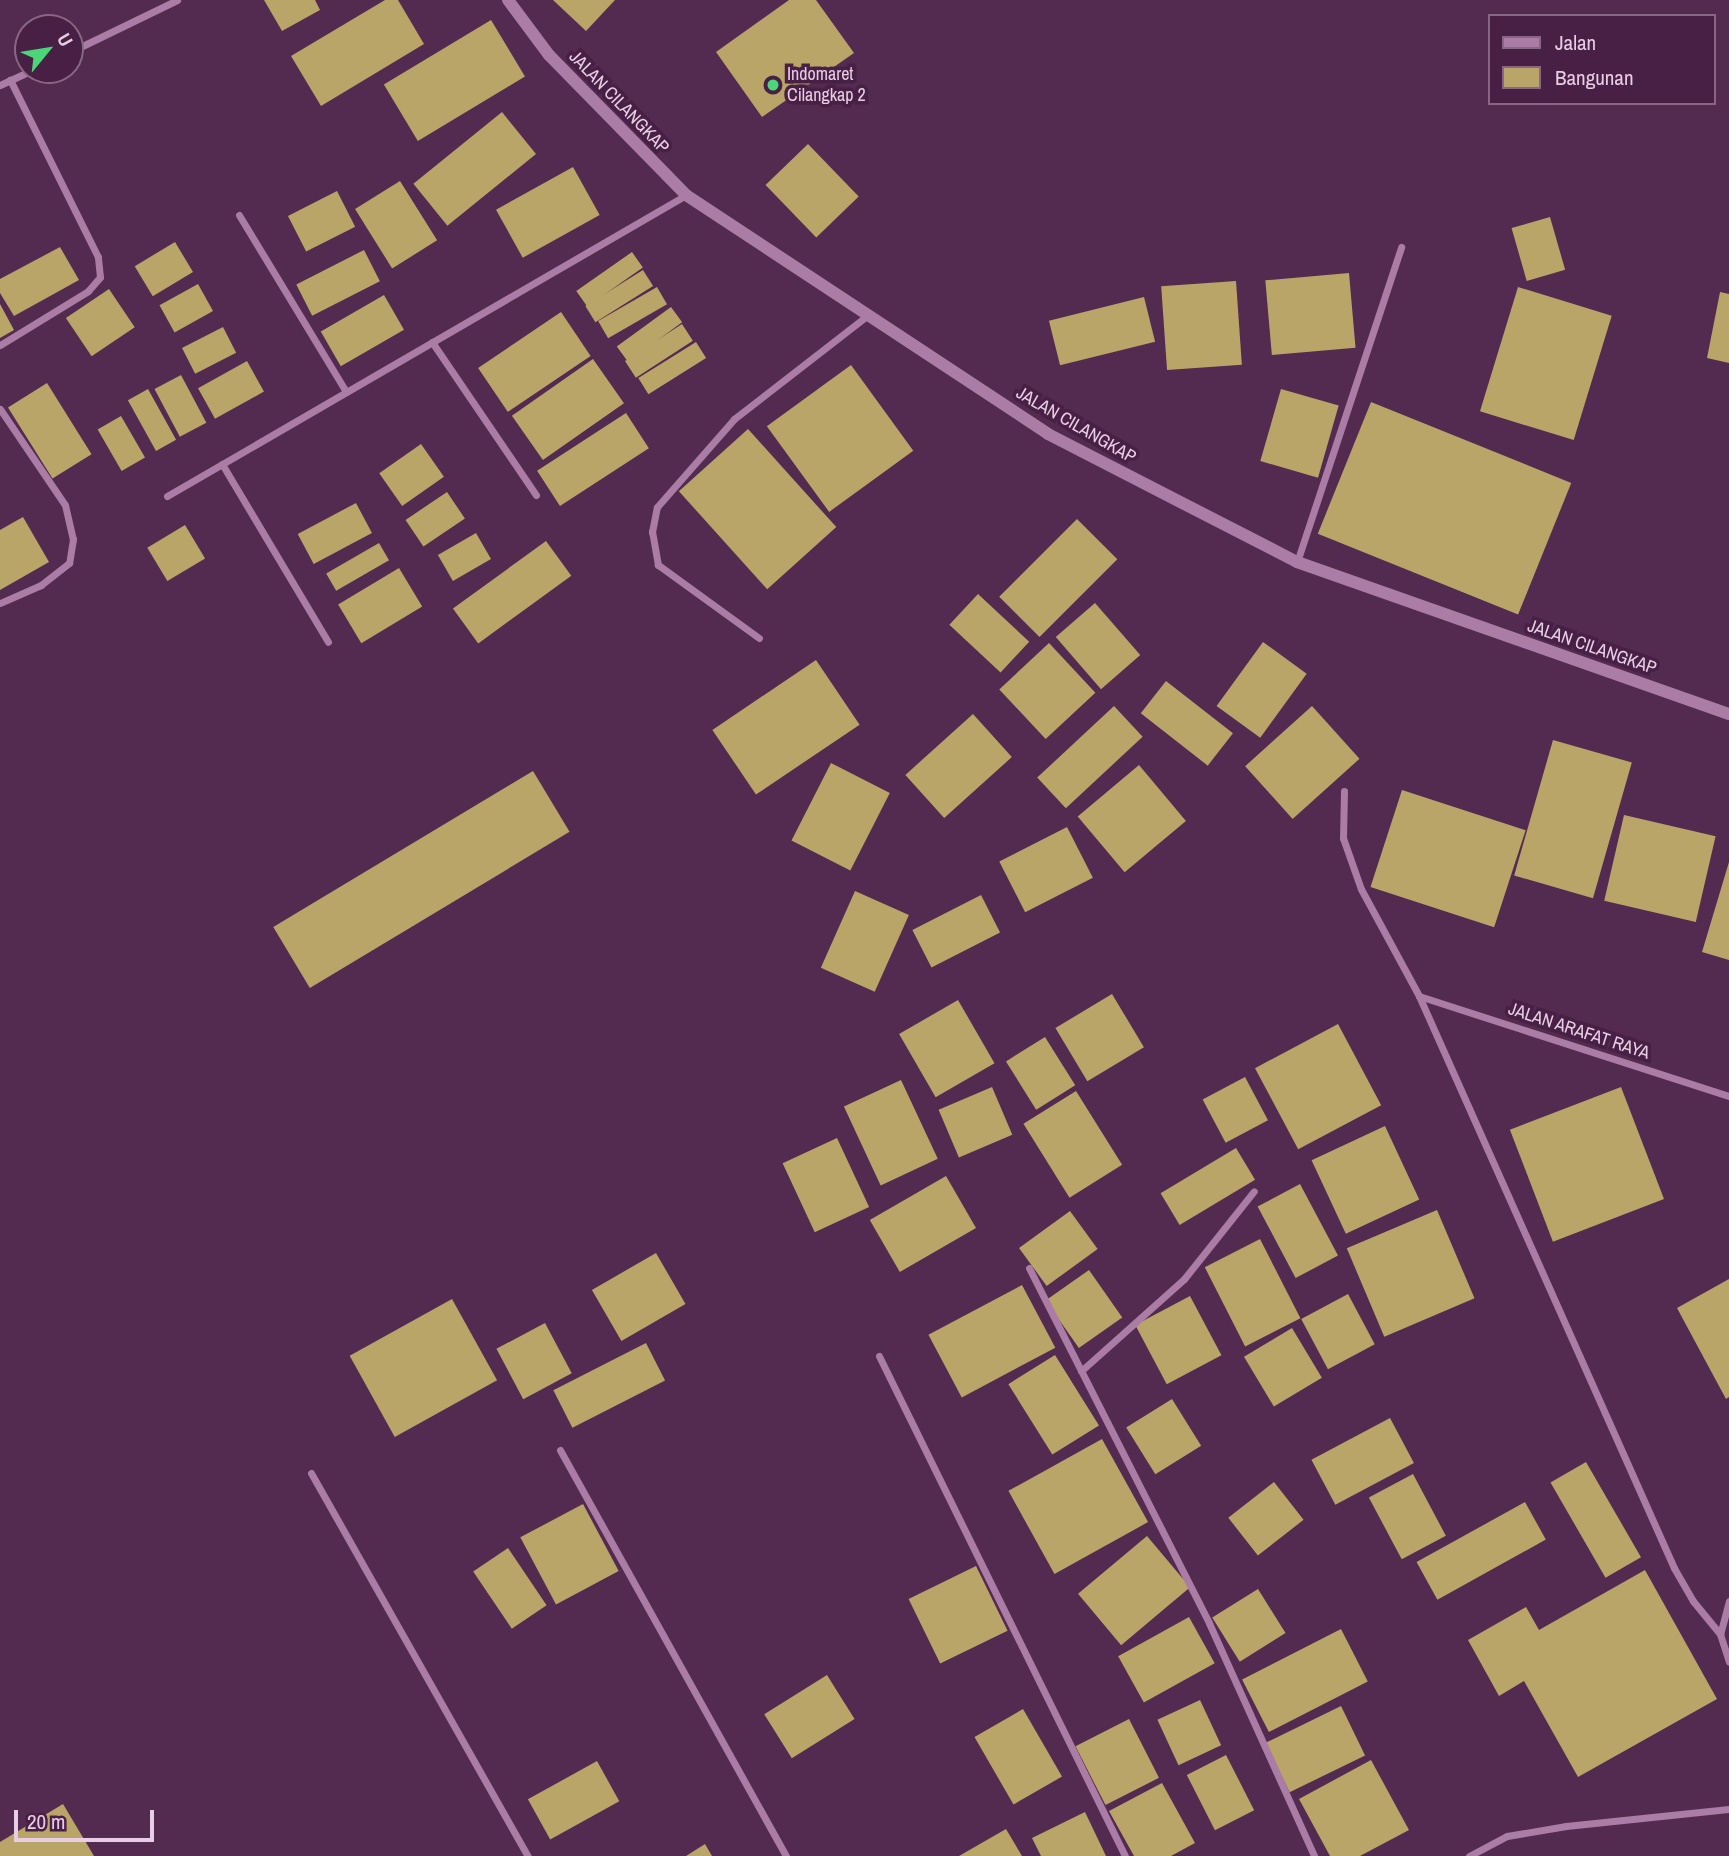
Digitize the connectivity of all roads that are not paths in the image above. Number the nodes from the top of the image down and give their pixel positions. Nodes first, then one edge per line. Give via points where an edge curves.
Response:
1 (177, 0) edge
2 (508, 0) edge
3 (84, 45) edge
4 (14, 78) edge
5 (10, 80) junction
6 (0, 85) edge
7 (687, 194) junction
8 (239, 215) dead end
9 (1401, 247) dead end
10 (868, 315) junction
11 (432, 342) junction
12 (0, 345) edge
13 (346, 392) junction
14 (0, 409) edge
15 (222, 464) junction
16 (536, 495) dead end
17 (166, 496) dead end
18 (1297, 562) junction
19 (0, 603) edge
20 (760, 638) dead end
21 (328, 642) dead end
22 (1729, 714) edge
23 (1344, 792) dead end
24 (1419, 996) junction
25 (1729, 1096) edge
26 (1254, 1191) dead end
27 (1029, 1268) dead end
28 (879, 1356) dead end
29 (1081, 1371) junction
30 (560, 1450) dead end
31 (311, 1473) dead end
32 (1729, 1601) edge
33 (1720, 1634) junction
34 (1729, 1662) edge
35 (1729, 1809) edge
36 (528, 1856) edge
37 (786, 1856) edge
38 (1125, 1856) edge
39 (1314, 1856) edge
40 (1469, 1856) edge

1 - 3 street
2 - 7 street, JALAN CILANGKAP via 549,55
4 - 5 street
5 - 6 street
5 - 12 street via 98,257 100,277 88,291
7 - 10 street, JALAN CILANGKAP
7 - 11 street
8 - 13 street
9 - 18 street
10 - 18 street, JALAN CILANGKAP via 1048,434
10 - 20 street via 734,419 657,507 652,532 658,565
11 - 13 street
11 - 16 street
13 - 15 street
14 - 19 street via 65,505 73,539 69,564 41,585
15 - 17 street
15 - 21 street
18 - 22 street, JALAN CILANGKAP
23 - 24 street via 1343,838 1361,889
24 - 25 street, JALAN ARAFAT RAYA
24 - 33 street via 1674,1568
26 - 29 street via 1184,1279
27 - 29 street
28 - 38 street
29 - 39 street via 1209,1623
30 - 37 street
31 - 36 street
32 - 33 street
33 - 34 street
35 - 40 street via 1507,1836

